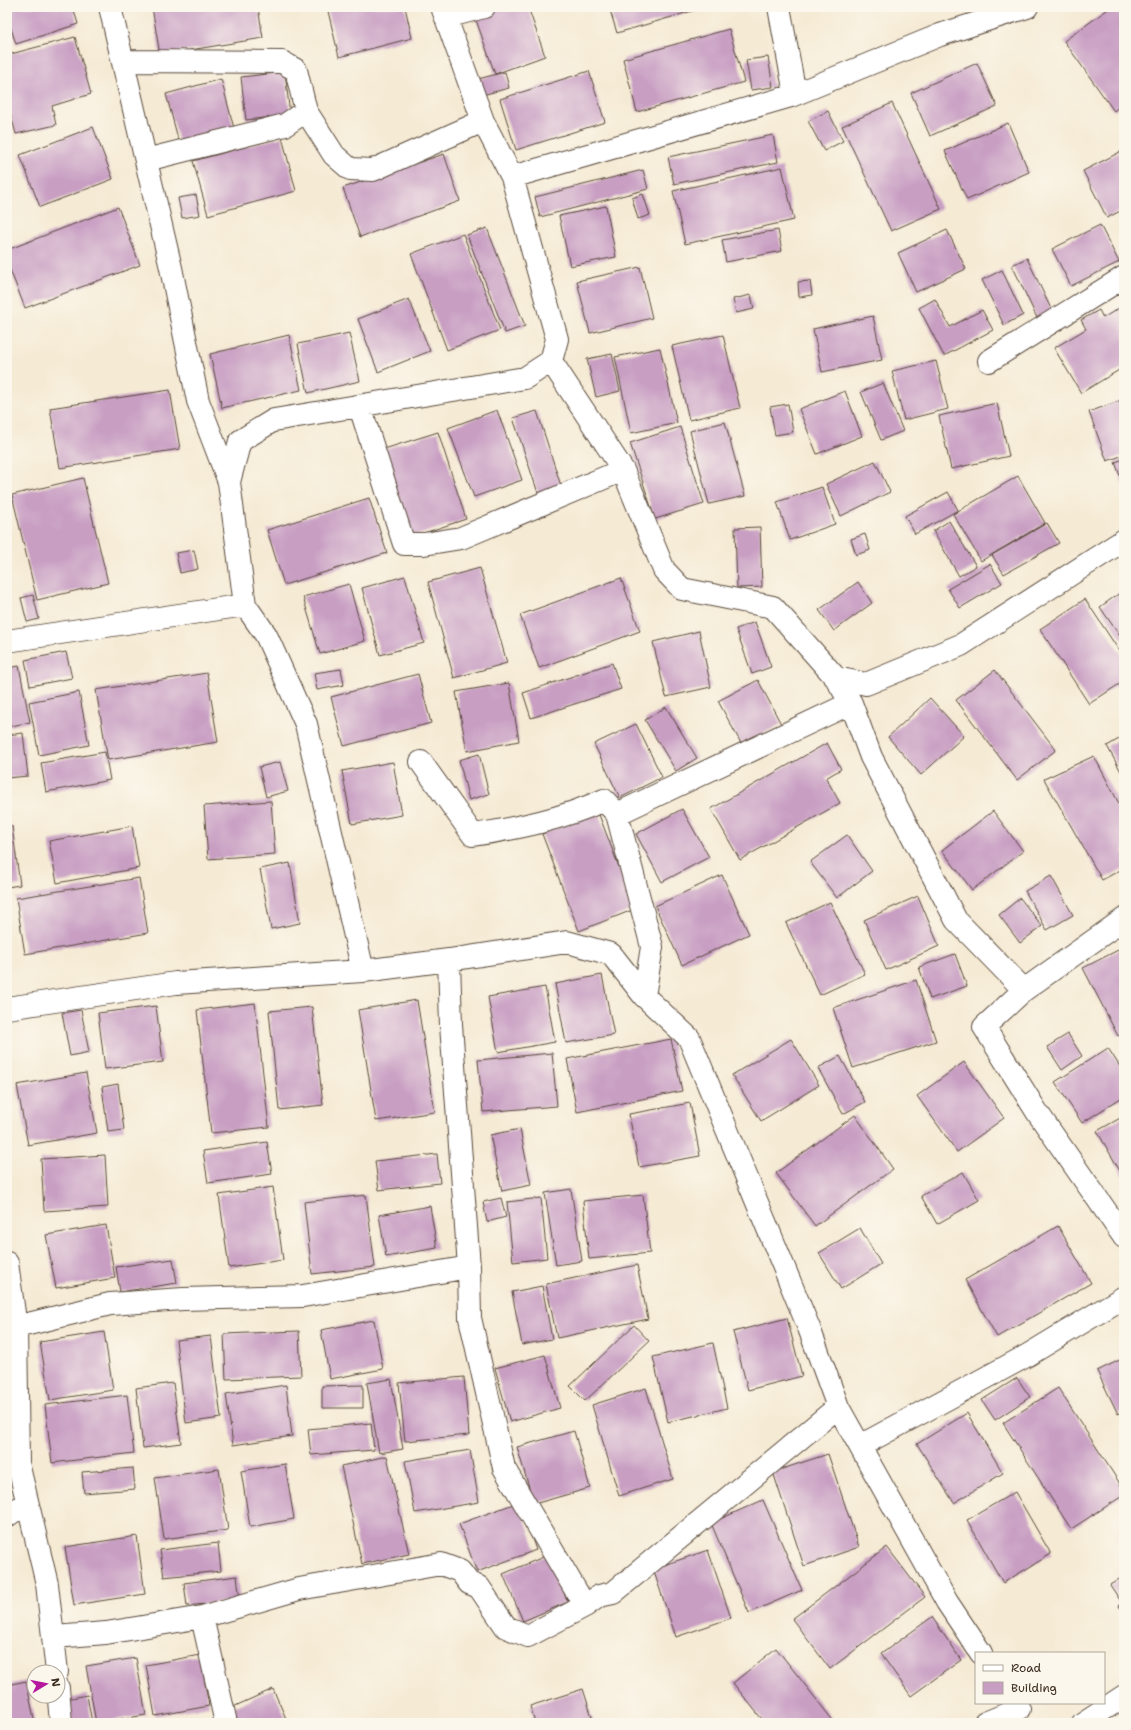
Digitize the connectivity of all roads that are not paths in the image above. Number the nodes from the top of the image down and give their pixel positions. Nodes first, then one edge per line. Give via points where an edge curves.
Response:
1 (110, 7) edge
2 (484, 7) edge
3 (779, 7) edge
4 (1027, 7) edge
5 (444, 12) edge
6 (123, 61) junction
7 (796, 94) junction
8 (306, 111) junction
9 (483, 122) junction
10 (146, 160) junction
11 (512, 177) junction
12 (1124, 277) edge
13 (551, 361) junction
14 (989, 361) dead end
15 (360, 407) junction
16 (623, 470) junction
17 (229, 482) junction
18 (1124, 540) edge
19 (245, 605) junction
20 (7, 641) edge
21 (836, 678) junction
22 (851, 703) junction
23 (421, 762) dead end
24 (617, 814) junction
25 (1124, 919) edge
26 (449, 960) junction
27 (363, 971) junction
28 (1024, 990) junction
29 (644, 996) junction
30 (7, 1008) edge
31 (1124, 1237) edge
32 (7, 1263) edge
33 (469, 1267) junction
34 (1124, 1297) edge
35 (16, 1327) junction
36 (838, 1407) junction
37 (860, 1446) junction
38 (27, 1502) junction
39 (7, 1516) edge
40 (585, 1606) junction
41 (202, 1617) junction
42 (54, 1637) junction
43 (980, 1652) edge
44 (56, 1664) edge
45 (1124, 1696) edge
46 (59, 1704) edge
47 (1021, 1712) edge
48 (61, 1723) edge
49 (226, 1723) edge
50 (985, 1723) edge
51 (1082, 1723) edge

1 - 6 street
2 - 5 street
3 - 7 street
4 - 7 street via 940,35
5 - 9 street
6 - 8 street via 282,62 296,70
6 - 10 street
7 - 11 street
8 - 9 street via 334,155 350,169 374,170
8 - 10 street via 285,125
9 - 11 street
10 - 17 street via 198,401
11 - 13 street via 556,339
12 - 14 street
13 - 15 street via 525,378
13 - 16 street
15 - 16 street via 404,544 424,544 462,538
15 - 17 street via 274,420 240,441
16 - 21 street via 664,570 682,589 773,607
17 - 19 street
18 - 21 street via 961,645 866,684
19 - 20 street
19 - 27 street via 266,635 306,724
21 - 22 street
22 - 24 street
22 - 28 street via 871,757 956,920
23 - 24 street via 474,835 521,828 577,812 604,800
24 - 29 street via 652,947
25 - 28 street
26 - 27 street
26 - 29 street via 567,942 611,954
26 - 33 street via 451,1024
27 - 30 street via 176,983
28 - 31 street via 984,1027 1037,1112
29 - 36 street via 689,1038 809,1328
32 - 35 street
33 - 35 street via 303,1296 110,1304
33 - 40 street via 470,1318 504,1468
34 - 37 street via 1028,1355
35 - 38 street via 18,1463
36 - 37 street
36 - 40 street via 613,1593 598,1596
37 - 43 street via 947,1602
38 - 39 street
38 - 42 street via 48,1584
40 - 41 street via 528,1636 506,1627 479,1587 469,1583 460,1571 441,1564 299,1589
41 - 42 street via 106,1633
41 - 49 street
42 - 44 street
45 - 51 street
46 - 48 street
47 - 50 street

